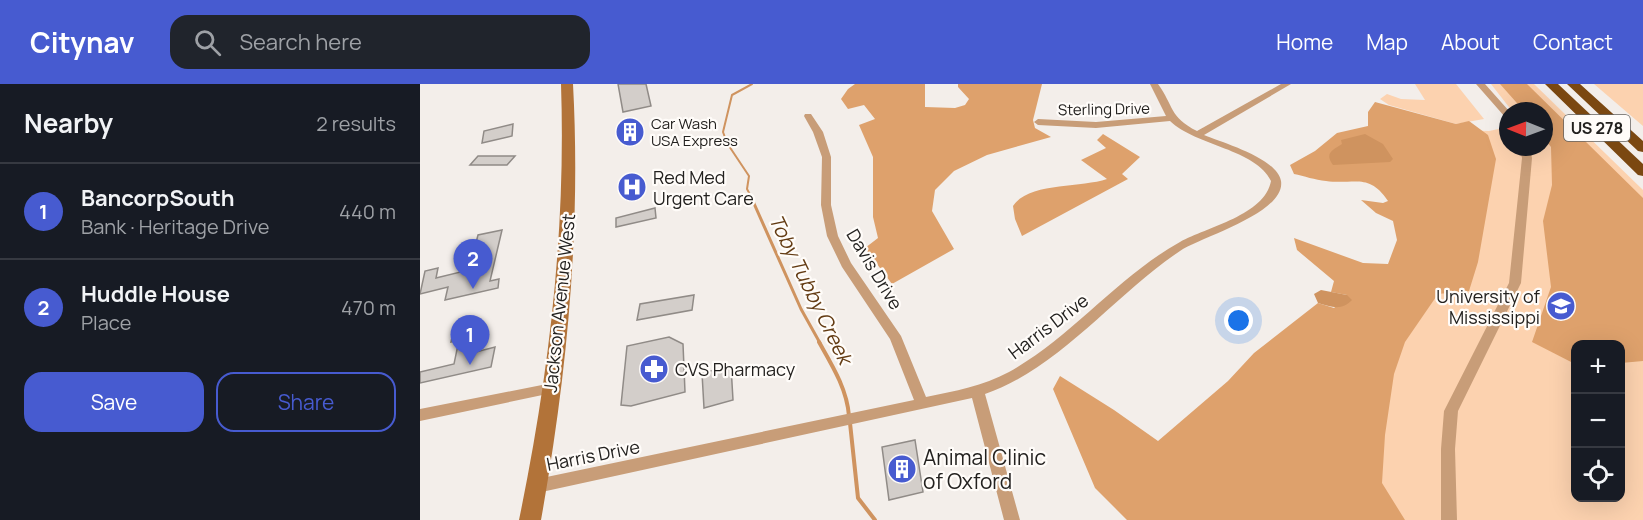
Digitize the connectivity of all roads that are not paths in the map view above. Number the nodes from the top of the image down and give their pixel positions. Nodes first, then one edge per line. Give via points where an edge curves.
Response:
1 (567, 84) edge
2 (1287, 84) edge
3 (1480, 84) edge
4 (1551, 84) edge
5 (1573, 84) edge
6 (1159, 85) edge
7 (1499, 105) edge
8 (808, 116) dead end
9 (1171, 118) junction
10 (1038, 122) dead end
11 (1197, 135) junction
12 (1643, 148) edge
13 (1525, 156) edge
14 (1643, 172) edge
15 (552, 388) junction
16 (976, 390) junction
17 (922, 404) junction
18 (420, 415) edge
19 (537, 486) junction
20 (530, 520) edge
21 (1012, 520) edge
22 (1449, 520) edge

1 - 15 main road, Jackson Avenue West via 569,204
2 - 11 street
3 - 7 street
4 - 14 highway, US 278
5 - 12 highway, US 278
6 - 9 street
8 - 17 street, Davis Drive via 821,133 827,150 828,221 835,241 894,334
9 - 10 street, Sterling Drive via 1096,125
9 - 11 street, Harris Drive
11 - 16 street, Harris Drive via 1269,169 1276,185 1262,206 1182,245 1016,375
13 - 22 street via 1515,283 1451,411
15 - 18 street
15 - 19 main road, Jackson Avenue West
16 - 17 street, Harris Drive
16 - 21 street
17 - 19 street, Harris Drive
19 - 20 main road, Jackson Avenue West

